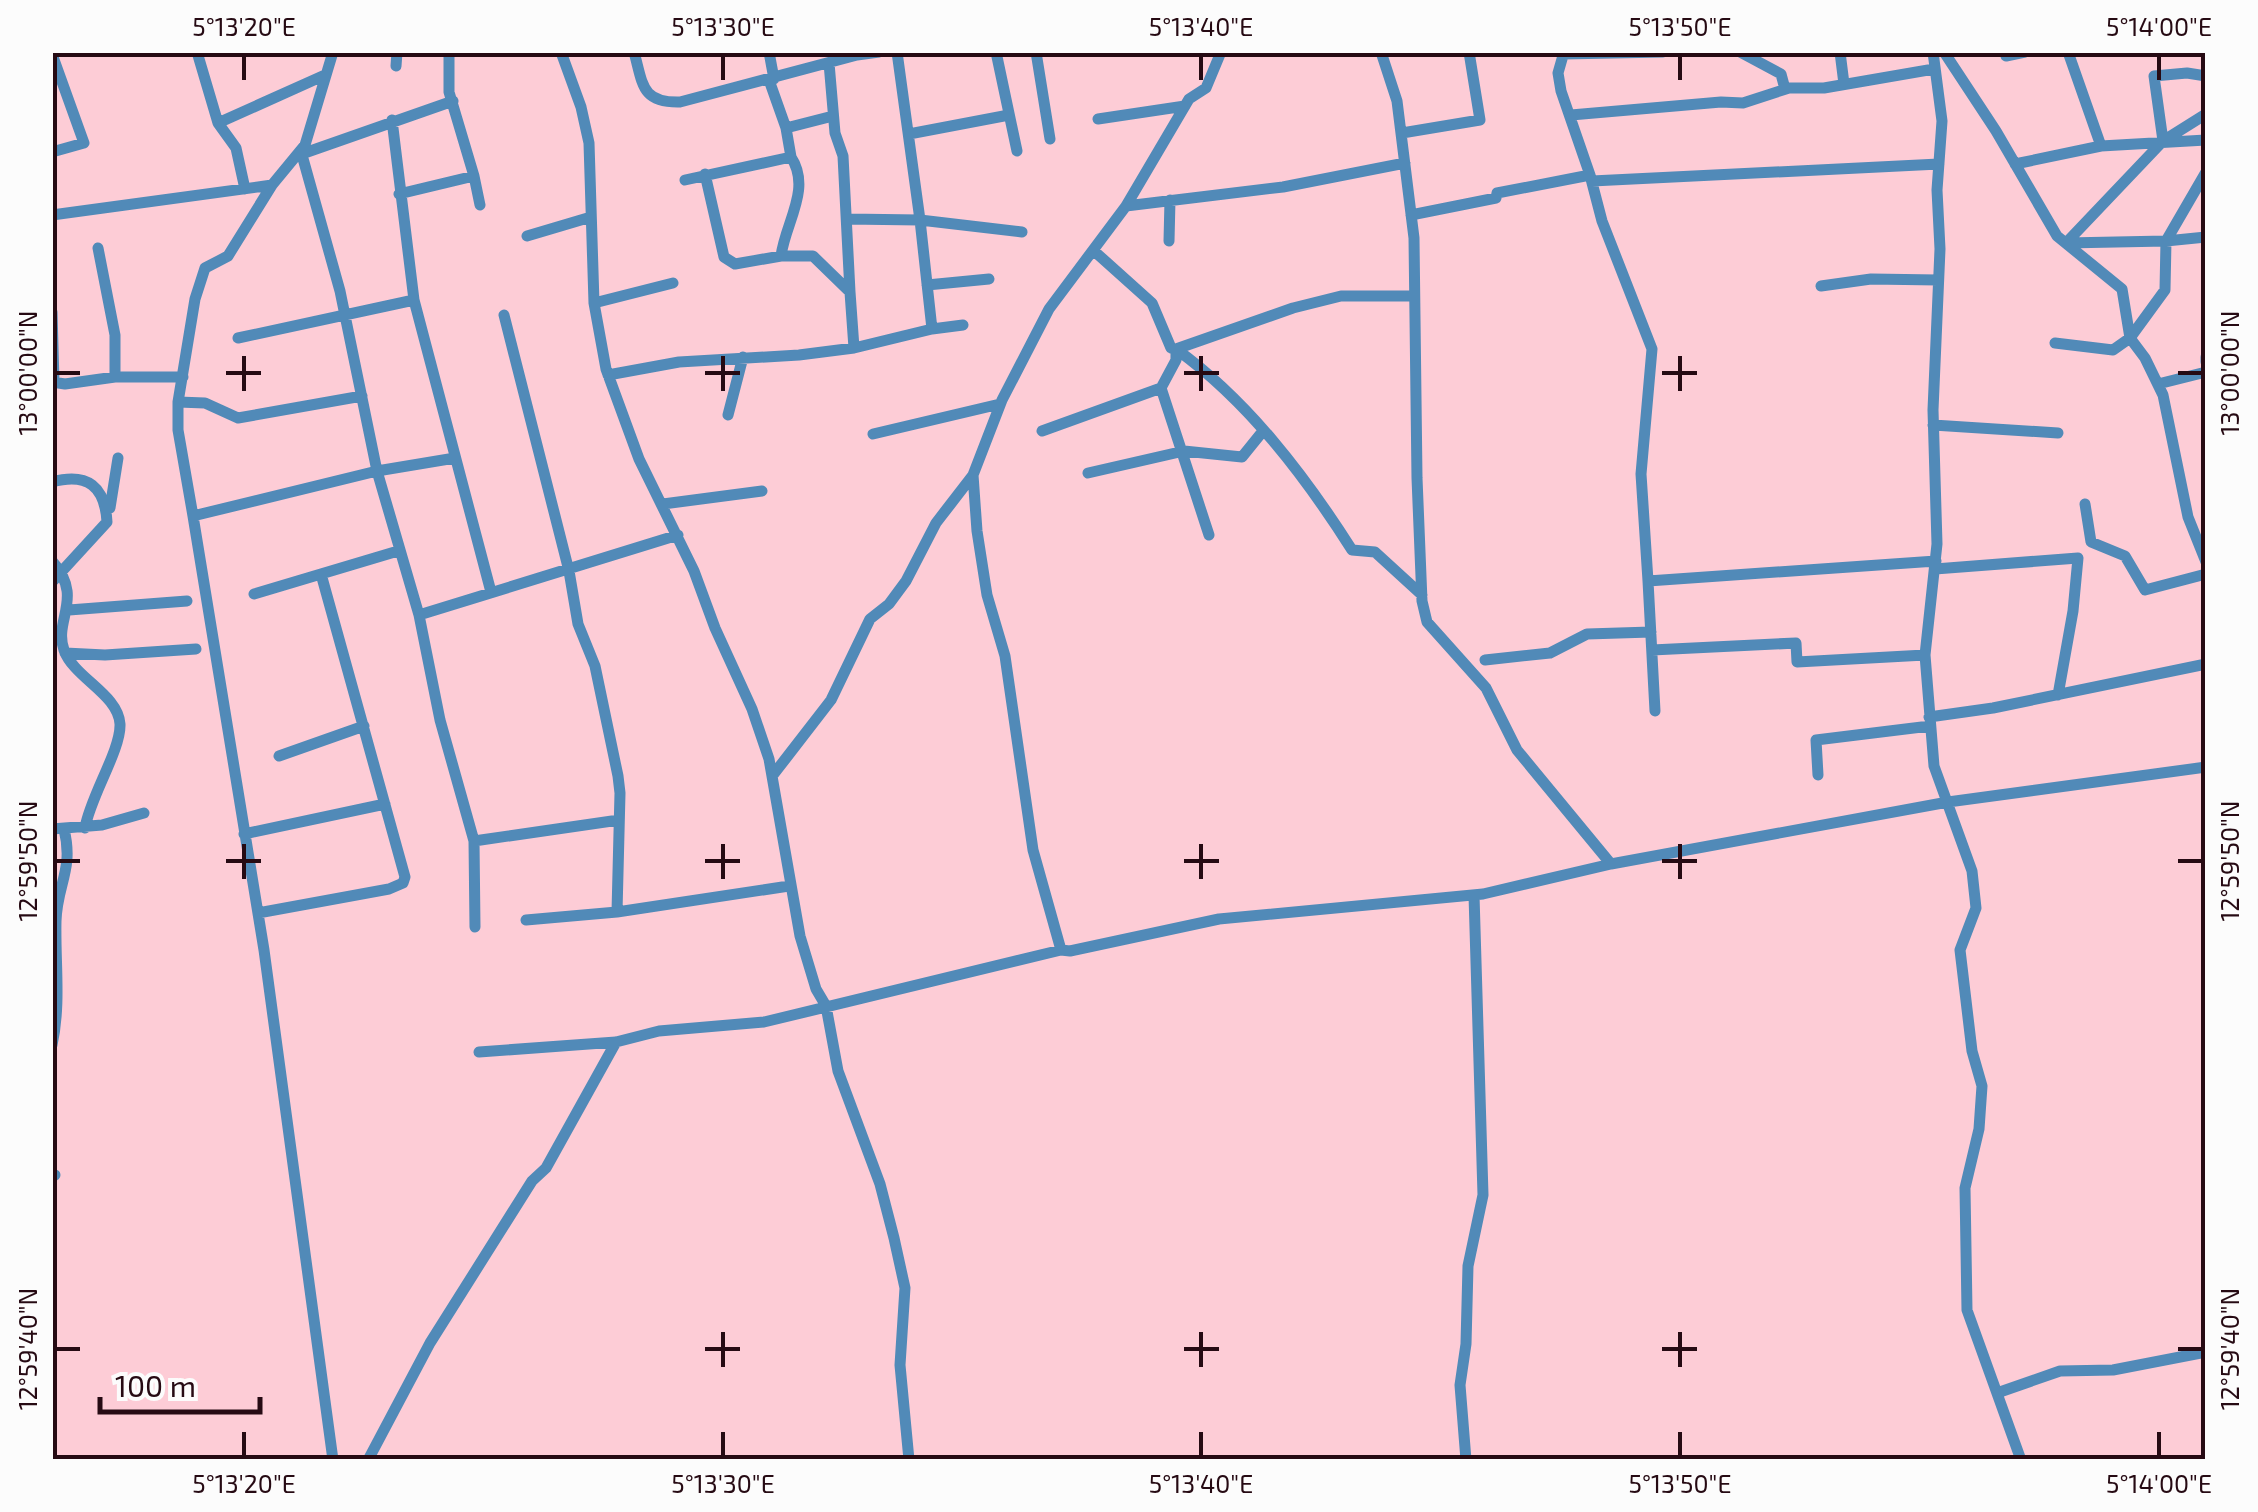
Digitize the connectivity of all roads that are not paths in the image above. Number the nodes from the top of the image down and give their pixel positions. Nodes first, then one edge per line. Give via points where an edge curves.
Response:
1 (62, 52) edge
2 (197, 52) edge
3 (448, 52) edge
4 (561, 52) edge
5 (634, 52) edge
6 (769, 52) edge
7 (879, 52) edge
8 (897, 52) edge
9 (996, 52) edge
10 (1036, 52) edge
11 (1221, 52) edge
12 (1381, 52) edge
13 (1469, 52) edge
14 (1662, 52) edge
15 (1740, 52) edge
16 (1769, 52) edge
17 (1840, 52) edge
18 (1933, 52) edge
19 (1944, 52) edge
20 (2025, 52) edge
21 (2068, 52) edge
22 (1563, 54) edge
23 (329, 55) edge
24 (2006, 56) dead end
25 (55, 60) edge
26 (829, 63) junction
27 (1769, 68) junction
28 (1934, 69) junction
29 (325, 74) junction
30 (2206, 76) edge
31 (772, 79) junction
32 (1844, 84) junction
33 (1785, 89) junction
34 (453, 101) junction
35 (1184, 106) junction
36 (2206, 114) edge
37 (1009, 115) junction
38 (833, 116) junction
39 (1571, 116) junction
40 (1098, 119) dead end
41 (392, 120) junction
42 (218, 122) junction
43 (786, 128) junction
44 (1402, 132) junction
45 (909, 134) junction
46 (1050, 138) dead end
47 (2206, 140) edge
48 (2163, 141) junction
49 (2100, 146) junction
50 (1017, 151) dead end
51 (52, 152) edge
52 (299, 156) junction
53 (792, 157) junction
54 (1405, 163) junction
55 (1939, 164) junction
56 (2015, 164) junction
57 (2206, 172) edge
58 (704, 174) junction
59 (474, 176) junction
60 (1591, 178) junction
61 (685, 180) dead end
62 (272, 185) junction
63 (245, 189) junction
64 (399, 194) junction
65 (1170, 200) junction
66 (480, 205) dead end
67 (1126, 206) junction
68 (52, 215) edge
69 (1411, 216) junction
70 (591, 217) junction
71 (847, 219) junction
72 (920, 220) junction
73 (1022, 232) dead end
74 (528, 236) dead end
75 (2206, 237) edge
76 (2166, 241) junction
77 (1169, 242) dead end
78 (2066, 243) junction
79 (98, 248) dead end
80 (1094, 252) junction
81 (781, 256) junction
82 (989, 279) dead end
83 (1938, 280) junction
84 (672, 283) dead end
85 (928, 285) junction
86 (1821, 286) dead end
87 (850, 292) junction
88 (1414, 296) junction
89 (414, 300) junction
90 (594, 303) junction
91 (52, 312) edge
92 (504, 315) dead end
93 (345, 317) junction
94 (963, 324) dead end
95 (932, 328) junction
96 (238, 338) dead end
97 (2130, 338) junction
98 (2055, 344) dead end
99 (854, 348) junction
100 (1176, 349) junction
101 (742, 357) junction
102 (2206, 372) edge
103 (608, 375) junction
104 (115, 377) junction
105 (183, 377) junction
106 (53, 382) edge
107 (2158, 384) junction
108 (1162, 388) junction
109 (362, 396) junction
110 (178, 402) junction
111 (1000, 404) junction
112 (728, 415) dead end
113 (1934, 425) junction
114 (1042, 431) dead end
115 (1263, 431) junction
116 (2058, 433) dead end
117 (873, 434) dead end
118 (1182, 451) junction
119 (118, 458) dead end
120 (455, 458) junction
121 (377, 471) junction
122 (1088, 473) dead end
123 (974, 475) junction
124 (52, 482) edge
125 (762, 490) dead end
126 (663, 504) junction
127 (2084, 504) dead end
128 (193, 516) junction
129 (107, 522) junction
130 (1209, 534) dead end
131 (678, 535) junction
132 (398, 551) junction
133 (52, 561) edge
134 (2206, 562) edge
135 (1935, 565) junction
136 (569, 571) junction
137 (321, 574) junction
138 (2206, 574) edge
139 (57, 577) edge
140 (1648, 581) junction
141 (491, 592) junction
142 (254, 594) dead end
143 (1422, 595) junction
144 (187, 601) dead end
145 (69, 610) junction
146 (419, 615) junction
147 (1651, 632) junction
148 (196, 648) dead end
149 (1652, 650) junction
150 (65, 653) junction
151 (1925, 655) junction
152 (1486, 660) dead end
153 (2206, 664) edge
154 (2058, 695) junction
155 (1655, 710) dead end
156 (1930, 722) junction
157 (364, 726) junction
158 (279, 756) dead end
159 (2206, 767) edge
160 (1818, 774) dead end
161 (773, 775) junction
162 (1948, 802) junction
163 (386, 804) junction
164 (144, 814) dead end
165 (620, 820) junction
166 (85, 828) junction
167 (58, 829) edge
168 (244, 834) junction
169 (474, 841) junction
170 (1611, 864) junction
171 (789, 886) junction
172 (1474, 896) junction
173 (617, 912) junction
174 (258, 913) junction
175 (526, 920) dead end
176 (475, 927) dead end
177 (1061, 950) junction
178 (55, 955) edge
179 (826, 1006) junction
180 (616, 1042) junction
181 (52, 1046) edge
182 (479, 1052) dead end
183 (2206, 1352) edge
184 (1997, 1393) junction
185 (333, 1460) edge
186 (368, 1460) edge
187 (909, 1460) edge
188 (1466, 1460) edge
189 (2021, 1460) edge

1 - 25 street
2 - 42 street
3 - 34 street
4 - 70 street via 589,143
5 - 31 street via 644,87 664,102
6 - 31 street
7 - 26 street
8 - 45 street
9 - 37 street
10 - 46 street
11 - 35 street via 1206,88
12 - 44 street
13 - 44 street via 1480,120
14 - 22 street
15 - 27 street
16 - 27 street
17 - 32 street
18 - 28 street
19 - 56 street
20 - 24 street
21 - 49 street
22 - 39 street via 1560,91
23 - 29 street
25 - 51 street via 84,143
26 - 31 street
26 - 38 street
27 - 33 street via 1781,74
28 - 32 street
28 - 55 street via 1942,121
29 - 42 street
29 - 52 street
30 - 48 street via 2154,76
31 - 43 street
32 - 33 street
33 - 39 street via 1743,104
34 - 41 street
34 - 59 street
35 - 40 street
35 - 67 street
36 - 48 street
37 - 45 street
37 - 50 street
38 - 43 street
38 - 71 street via 844,156
39 - 60 street
41 - 52 street
41 - 64 street
42 - 63 street via 236,148
43 - 53 street
44 - 54 street
45 - 72 street
47 - 48 street
48 - 49 street
48 - 78 street
49 - 56 street
52 - 62 street
52 - 93 street
53 - 58 street
53 - 81 street via 800,170 796,208
54 - 65 street
54 - 69 street
55 - 60 street
55 - 83 street
56 - 78 street
57 - 76 street
58 - 61 street
58 - 81 street via 724,257 734,264
59 - 64 street
59 - 66 street
60 - 69 street
60 - 140 street via 1652,349 1641,474
62 - 63 street
62 - 105 street via 228,256 205,268
63 - 68 street
64 - 89 street
65 - 67 street
65 - 77 street
67 - 80 street
69 - 88 street
70 - 74 street
70 - 90 street
71 - 72 street
71 - 87 street
72 - 73 street
72 - 85 street
75 - 76 street
76 - 78 street
76 - 97 street via 2166,288
78 - 97 street via 2122,289
79 - 104 street via 115,336
80 - 100 street via 1152,303
80 - 111 street via 1049,310
81 - 87 street via 813,256
82 - 85 street
83 - 86 street
83 - 113 street
84 - 90 street
85 - 95 street
87 - 99 street
88 - 100 street via 1341,296
88 - 143 street
89 - 93 street
89 - 120 street
90 - 103 street
91 - 106 street
92 - 136 street
93 - 96 street
93 - 109 street
94 - 95 street
95 - 99 street
97 - 98 street via 2113,350
97 - 107 street
99 - 101 street
100 - 108 street
100 - 115 street
101 - 103 street
101 - 112 street
102 - 107 street
103 - 126 street via 638,459
104 - 105 street
104 - 106 street
105 - 110 street
107 - 134 street via 2188,517
108 - 114 street
108 - 118 street
109 - 110 street via 238,418 205,404
109 - 121 street
110 - 128 street
111 - 117 street
111 - 123 street
113 - 116 street
113 - 135 street
115 - 118 street via 1242,457
115 - 143 street via 1311,486 1352,550 1374,552
118 - 122 street
118 - 130 street
119 - 129 street
120 - 121 street
120 - 141 street
121 - 128 street
121 - 132 street
123 - 161 street via 936,522 906,581 870,620 831,700
123 - 177 street via 976,531 1004,656 1034,850
124 - 129 street via 64,478 97,488 106,500
125 - 126 street
126 - 131 street
127 - 138 street via 2091,542 2124,556 2145,590
128 - 168 street
129 - 139 street
131 - 136 street
131 - 161 street
132 - 137 street
132 - 146 street
133 - 139 street
135 - 140 street
135 - 151 street
135 - 154 street via 2078,558
136 - 141 street
136 - 165 street via 605,712
137 - 142 street
137 - 157 street
139 - 145 street
140 - 147 street
141 - 146 street
143 - 170 street via 1427,622 1486,688 1517,750
144 - 145 street
145 - 150 street via 62,631
146 - 169 street
147 - 149 street
147 - 152 street via 1586,634 1550,653
148 - 150 street
149 - 151 street via 1796,643 1798,662
149 - 155 street
150 - 166 street via 120,722
151 - 156 street
153 - 154 street
154 - 156 street
156 - 160 street via 1816,740
156 - 162 street via 1934,766
157 - 158 street
157 - 163 street
159 - 162 street
161 - 171 street
162 - 170 street
162 - 184 street via 1972,871 1976,908 1960,950 1982,1086 1965,1188 1967,1310
163 - 168 street
163 - 174 street via 403,883
164 - 166 street
165 - 169 street
165 - 173 street
166 - 167 street
167 - 178 street via 69,866 57,910
168 - 174 street
169 - 176 street
170 - 172 street
171 - 173 street
171 - 179 street via 808,966
172 - 177 street via 1219,919
172 - 188 street via 1483,1195 1468,1266 1460,1385
173 - 175 street
174 - 185 street
177 - 179 street
178 - 181 street
179 - 180 street via 764,1022 659,1031
179 - 187 street via 838,1071 880,1184 905,1288 900,1365
180 - 182 street
180 - 186 street via 546,1168 430,1343
183 - 184 street via 2113,1370 2060,1371
184 - 189 street

